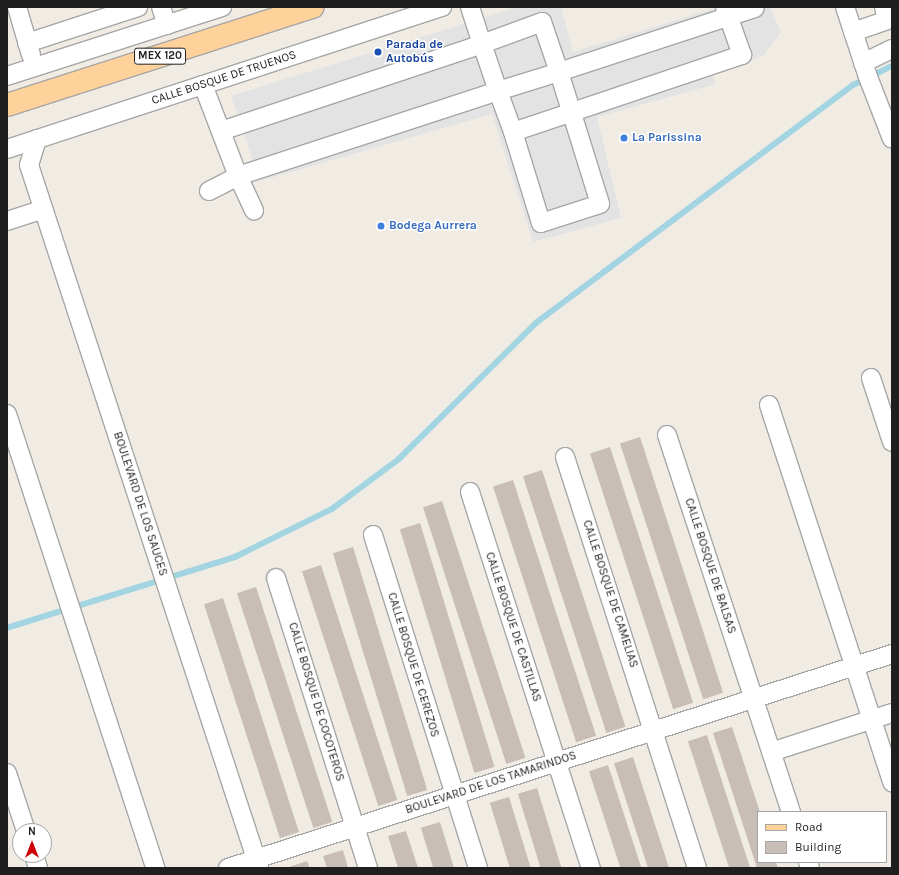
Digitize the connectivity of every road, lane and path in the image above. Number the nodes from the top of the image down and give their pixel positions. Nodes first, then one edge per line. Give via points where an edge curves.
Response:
1 (17, 7) edge
2 (138, 7) edge
3 (161, 7) edge
4 (222, 7) edge
5 (313, 7) edge
6 (442, 7) edge
7 (470, 7) edge
8 (845, 7) edge
9 (884, 7) edge
10 (755, 8) edge
11 (727, 12) edge
12 (167, 25) junction
13 (853, 32) junction
14 (27, 43) junction
15 (482, 44) junction
16 (892, 49) edge
17 (34, 67) junction
18 (865, 70) junction
19 (559, 72) junction
20 (7, 76) edge
21 (203, 85) junction
22 (498, 91) junction
23 (7, 105) edge
24 (573, 113) junction
25 (221, 131) junction
26 (513, 132) junction
27 (37, 139) junction
28 (892, 139) edge
29 (7, 149) edge
30 (238, 176) junction
31 (209, 191) dead end
32 (43, 209) junction
33 (254, 211) dead end
34 (7, 221) edge
35 (871, 378) dead end
36 (770, 405) dead end
37 (7, 414) edge
38 (667, 435) dead end
39 (892, 442) edge
40 (565, 457) dead end
41 (470, 492) dead end
42 (373, 535) dead end
43 (276, 578) dead end
44 (892, 654) edge
45 (854, 666) junction
46 (754, 698) junction
47 (892, 713) edge
48 (872, 720) junction
49 (654, 730) junction
50 (771, 752) junction
51 (557, 761) junction
52 (7, 772) edge
53 (892, 782) edge
54 (454, 795) junction
55 (791, 811) edge
56 (23, 823) edge
57 (355, 827) junction
58 (258, 863) edge
59 (155, 868) edge
60 (228, 868) edge
61 (368, 868) edge
62 (478, 868) edge
63 (591, 868) edge
64 (697, 868) edge

1 - 14 street
2 - 14 street
3 - 12 street
4 - 12 street
5 - 23 main road, MEX 120
6 - 21 street, CALLE BOSQUE DE TRUENOS
7 - 15 street
8 - 13 street
9 - 13 street via 887,20
10 - 11 street
11 - 19 street
11 - 24 street via 742,55
12 - 17 street
13 - 18 street
14 - 17 street
15 - 19 street via 542,22
15 - 22 street
15 - 25 street
16 - 18 street
17 - 20 street
18 - 28 street
19 - 22 street
19 - 24 street
21 - 25 street
21 - 27 street, CALLE BOSQUE DE TRUENOS
22 - 26 street
22 - 30 street
24 - 26 street
24 - 26 street via 600,204 541,223
25 - 30 street
27 - 29 street, CALLE BOSQUE DE TRUENOS
27 - 32 street, BOULEVARD DE LOS SAUCES via 29,166
30 - 31 street
30 - 33 street
32 - 34 street
32 - 58 street, BOULEVARD DE LOS SAUCES
35 - 39 street
36 - 45 street
37 - 59 street
38 - 46 street, CALLE BOSQUE DE BALSAS
40 - 49 street, CALLE BOSQUE DE CAMELIAS
41 - 51 street, CALLE BOSQUE DE CASTILLAS
42 - 54 street, CALLE BOSQUE DE CEREZOS
43 - 57 street, CALLE BOSQUE DE COCOTEROS
44 - 45 street, BOULEVARD DE LOS TAMARINDOS
45 - 46 street, BOULEVARD DE LOS TAMARINDOS
45 - 48 street
46 - 49 street, BOULEVARD DE LOS TAMARINDOS
46 - 50 street, CALLE BOSQUE DE BALSAS
47 - 48 street
48 - 50 street
48 - 53 street
49 - 51 street, BOULEVARD DE LOS TAMARINDOS
49 - 64 street, CALLE BOSQUE DE CAMELIAS
50 - 55 street, CALLE BOSQUE DE BALSAS
51 - 54 street, BOULEVARD DE LOS TAMARINDOS
51 - 63 street, CALLE BOSQUE DE CASTILLAS
52 - 56 street
54 - 57 street, BOULEVARD DE LOS TAMARINDOS
54 - 62 street, CALLE BOSQUE DE CEREZOS
57 - 58 street, BOULEVARD DE LOS TAMARINDOS
57 - 61 street, CALLE BOSQUE DE COCOTEROS
58 - 60 street, BOULEVARD DE LOS TAMARINDOS

